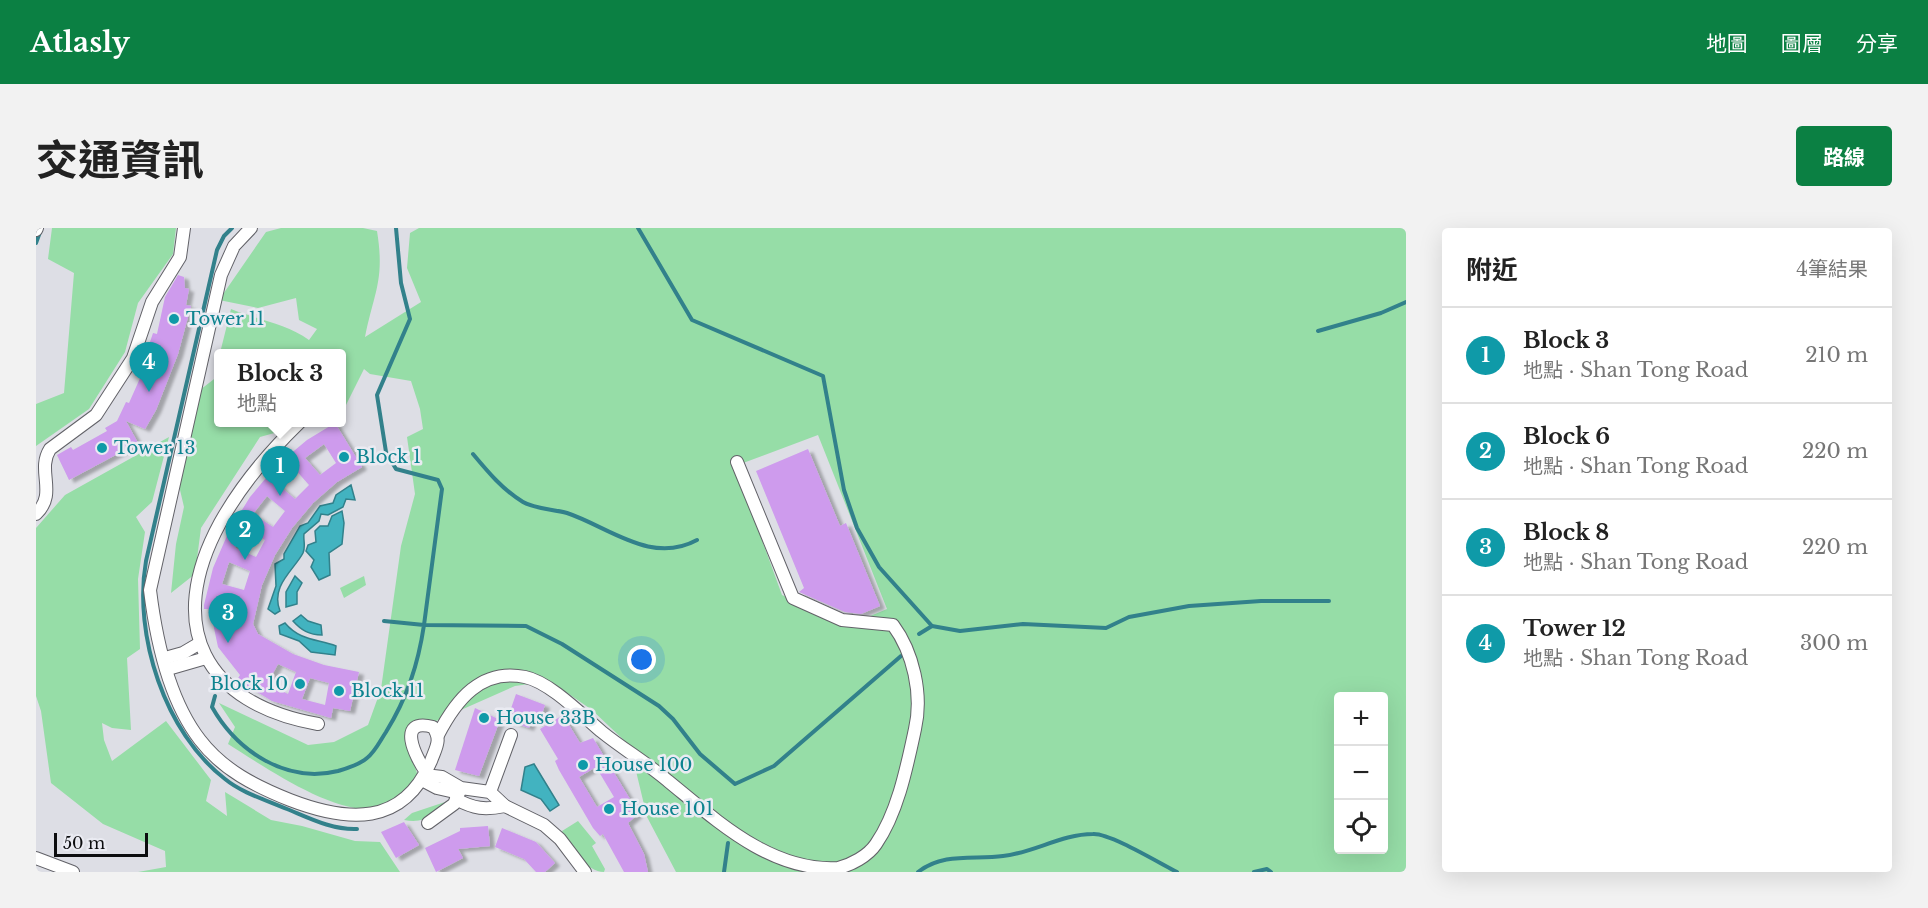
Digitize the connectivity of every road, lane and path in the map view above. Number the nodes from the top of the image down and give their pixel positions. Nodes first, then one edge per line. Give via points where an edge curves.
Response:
1 (184, 228) edge
2 (252, 228) edge
3 (296, 427) edge
4 (737, 462) dead end
5 (36, 514) edge
6 (200, 643) junction
7 (206, 658) junction
8 (166, 664) junction
9 (318, 724) dead end
10 (438, 735) junction
11 (511, 735) dead end
12 (424, 776) junction
13 (490, 792) junction
14 (458, 793) junction
15 (505, 806) junction
16 (428, 824) dead end
17 (36, 858) edge
18 (73, 872) edge
19 (585, 872) edge

1 - 5 street via 180,257 152,302 133,358 96,415 45,456 47,499
2 - 8 street via 234,246 221,275 150,590
3 - 6 street via 256,470 219,525 201,574 196,622
4 - 10 street via 793,598 842,620 893,625 906,641 914,671 916,724 897,796 875,846 850,865 830,870 791,870 775,864 734,836 561,697 526,677 497,676 478,684 460,698
6 - 7 street
6 - 8 street
7 - 8 street
7 - 9 street via 227,687 248,701 270,712
8 - 12 street via 183,711 200,740 222,764 263,789 320,811 357,816 396,804 413,793
10 - 12 street
10 - 12 street via 426,725 412,733 413,752
11 - 13 street
12 - 14 street via 437,788
13 - 14 street
13 - 15 street
14 - 15 street via 473,808 490,810
14 - 16 street via 441,816
15 - 19 street via 543,825 560,839
17 - 18 street

